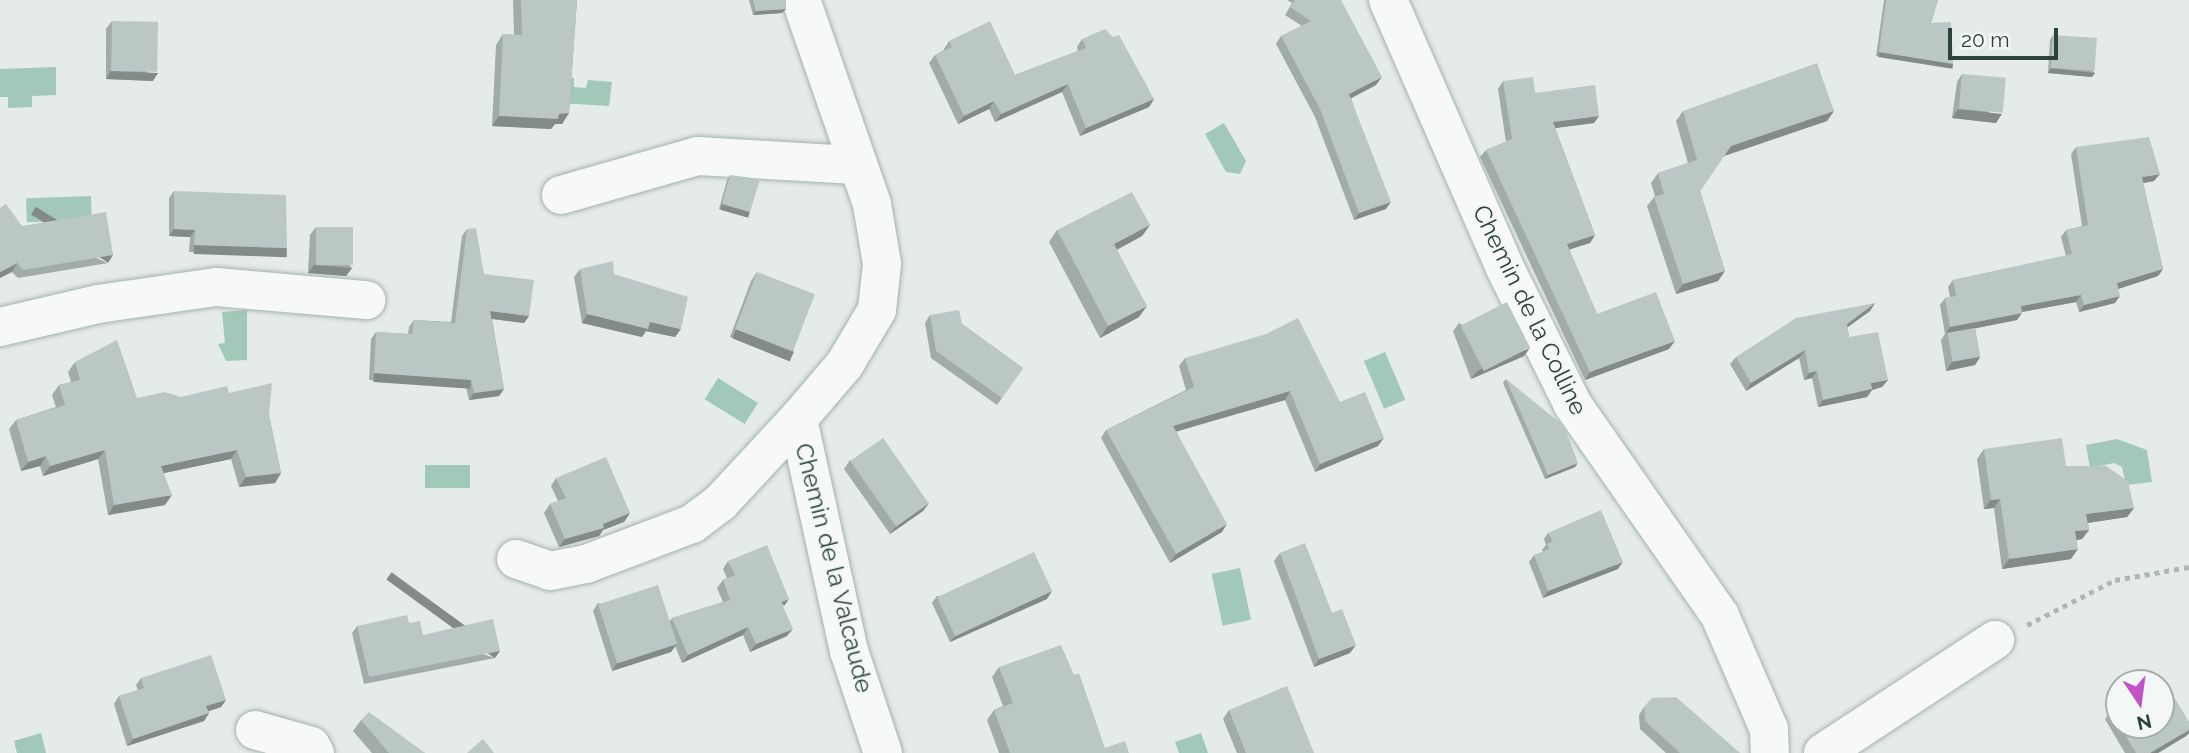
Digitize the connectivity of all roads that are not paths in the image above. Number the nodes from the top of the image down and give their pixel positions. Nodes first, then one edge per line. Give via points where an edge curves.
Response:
1 (801, 0) edge
2 (1388, 0) edge
3 (856, 165) junction
4 (561, 195) dead end
5 (366, 300) dead end
6 (0, 327) edge
7 (798, 419) junction
8 (516, 559) dead end
9 (1995, 640) road end
10 (255, 730) dead end
11 (315, 753) edge
12 (883, 753) edge
13 (1770, 753) edge
14 (1823, 753) edge

1 - 3 street, Chemin de la Valcaude
2 - 13 street, Chemin de la Colline via 1504,267 1573,405 1720,615 1769,729
3 - 4 street via 698,156
3 - 7 street, Chemin de la Valcaude via 872,204 882,264 877,310 845,364
5 - 6 street via 216,287 98,304
7 - 8 street via 721,502 692,524 586,564 550,571
7 - 12 street, Chemin de la Valcaude via 849,651
9 - 14 street
10 - 11 street via 311,746

